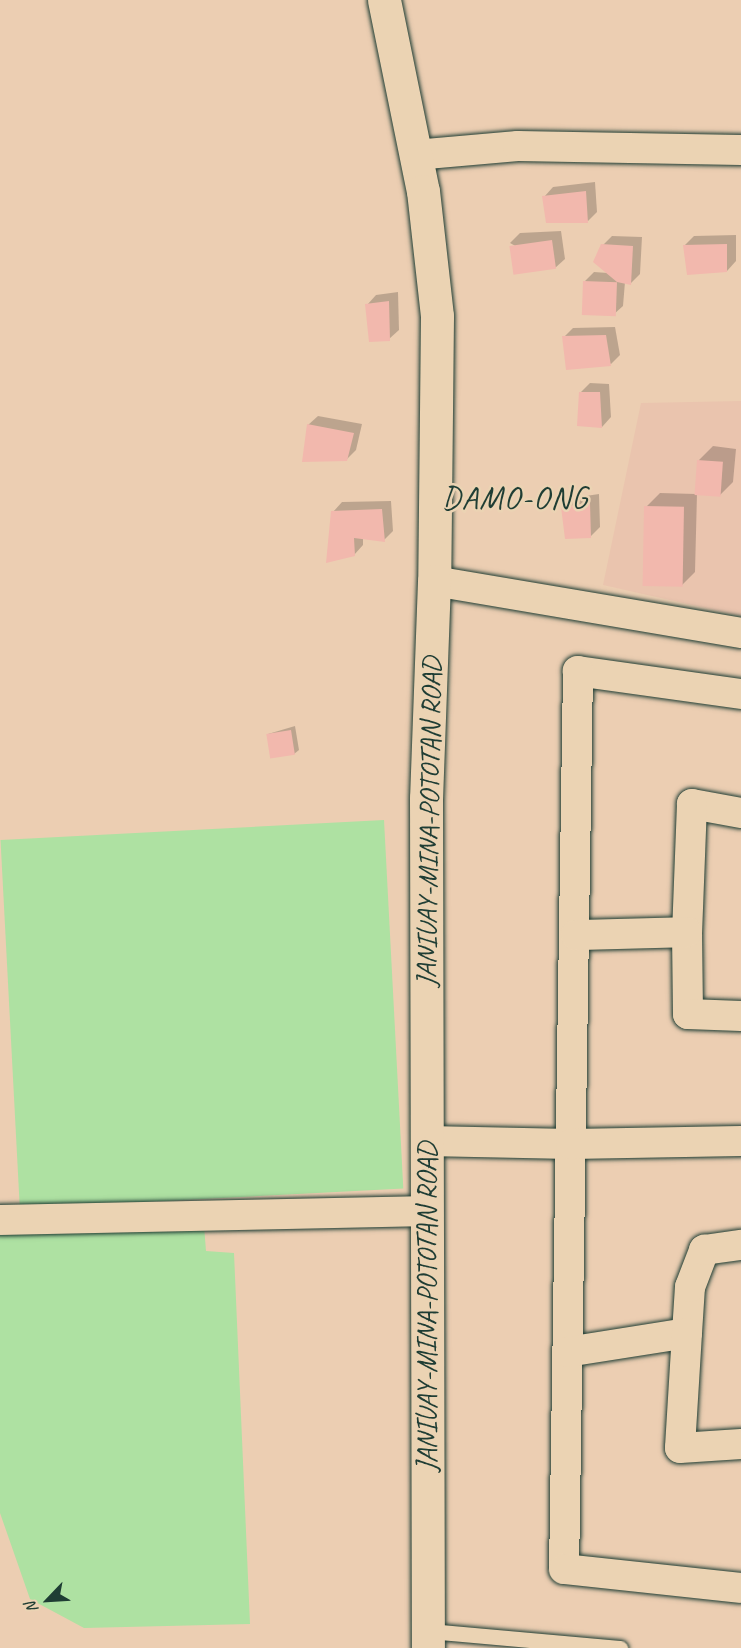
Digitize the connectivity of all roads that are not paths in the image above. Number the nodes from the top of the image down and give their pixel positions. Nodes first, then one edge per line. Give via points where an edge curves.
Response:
1 (384, 0) edge
2 (741, 150) edge
3 (415, 155) junction
4 (434, 581) junction
5 (741, 633) edge
6 (741, 694) edge
7 (741, 813) edge
8 (687, 932) junction
9 (576, 935) junction
10 (741, 1016) edge
11 (427, 1141) junction
12 (741, 1141) edge
13 (571, 1144) junction
14 (427, 1211) junction
15 (0, 1220) edge
16 (741, 1245) edge
17 (687, 1333) junction
18 (567, 1352) junction
19 (741, 1444) edge
20 (741, 1588) edge
21 (428, 1640) edge
22 (620, 1648) edge

1 - 3 main road, JANIUAY-MINA-POTOTAN ROAD
2 - 3 street via 518,146
3 - 4 main road, JANIUAY-MINA-POTOTAN ROAD via 430,236 437,316
4 - 5 street
4 - 11 main road, JANIUAY-MINA-POTOTAN ROAD via 426,798
6 - 9 street via 578,671
7 - 8 street via 692,804
8 - 9 street
8 - 10 street via 688,1014
9 - 13 street
11 - 13 street
11 - 14 main road, JANIUAY-MINA-POTOTAN ROAD
12 - 13 street
13 - 18 street
14 - 15 street
14 - 21 main road, JANIUAY-MINA-POTOTAN ROAD
16 - 17 street via 704,1250 690,1287
17 - 18 street
17 - 19 street via 680,1448
18 - 20 street via 564,1569
21 - 22 lane

